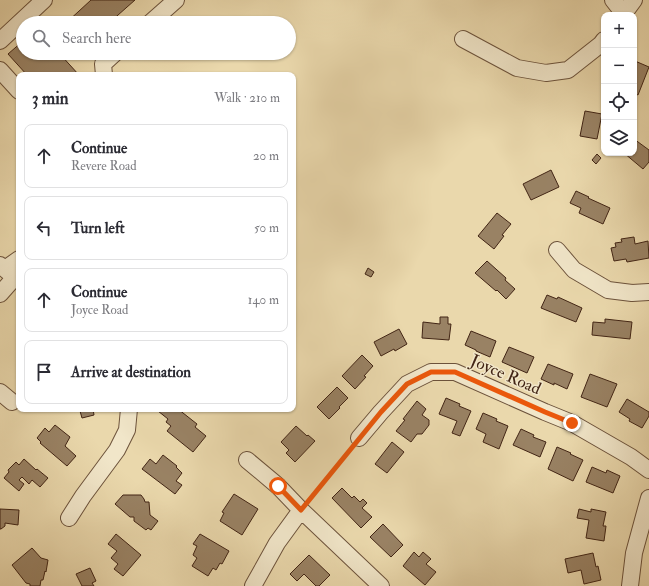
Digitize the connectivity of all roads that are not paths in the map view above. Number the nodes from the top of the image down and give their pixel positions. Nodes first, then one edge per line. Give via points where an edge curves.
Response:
1 (44, 0) edge
2 (176, 0) edge
3 (612, 0) edge
4 (634, 0) edge
5 (621, 12) edge
6 (625, 12) edge
7 (27, 16) edge
8 (158, 16) edge
9 (16, 26) edge
10 (463, 38) dead end
11 (0, 41) edge
12 (601, 44) edge
13 (107, 60) edge
14 (0, 70) edge
15 (104, 72) edge
16 (16, 89) edge
17 (557, 250) dead end
18 (16, 264) edge
19 (10, 273) edge
20 (649, 292) edge
21 (0, 294) edge
22 (129, 412) edge
23 (359, 438) road end
24 (247, 460) dead end
25 (649, 470) edge
26 (649, 498) edge
27 (301, 510) junction
28 (69, 518) dead end
29 (253, 586) edge
30 (381, 586) edge
31 (630, 586) edge

1 - 7 street
2 - 8 street
3 - 5 street
4 - 6 street
9 - 11 street
10 - 12 street via 517,68 546,73 568,70
13 - 15 street via 103,64
14 - 16 street
17 - 20 street via 574,270 608,290
18 - 19 street
19 - 21 street
22 - 28 street via 127,430 117,450
23 - 25 street, Joyce Road via 407,384 431,372 455,372 572,423
24 - 27 street
26 - 31 street via 634,553
27 - 29 street via 278,542
27 - 30 street

